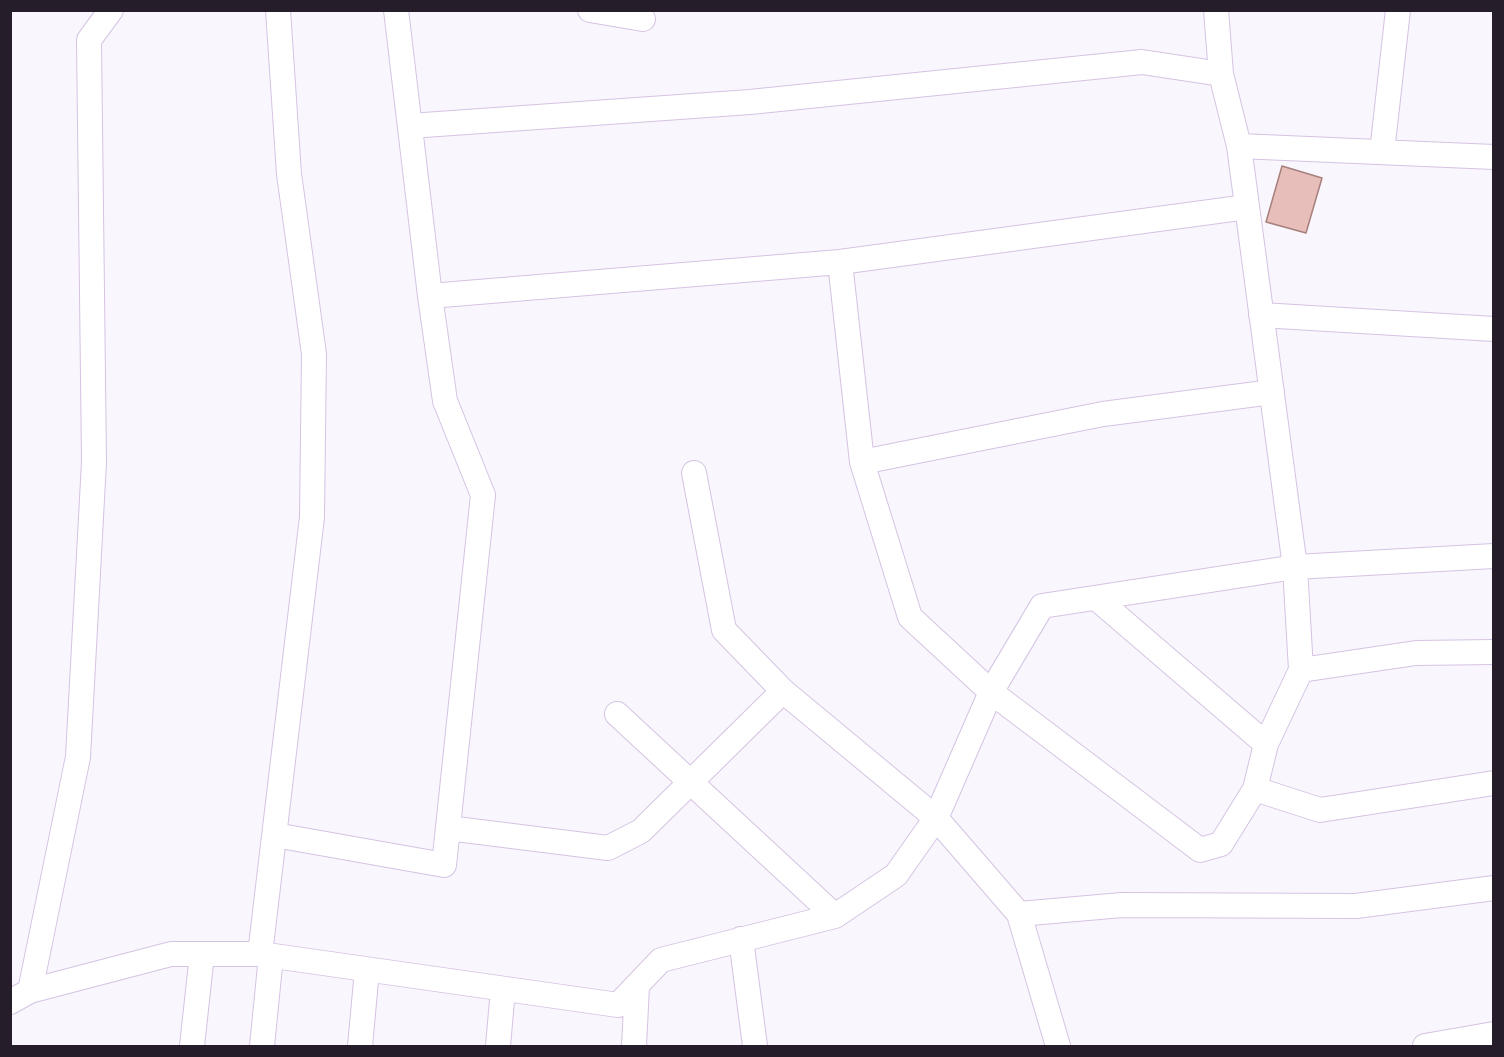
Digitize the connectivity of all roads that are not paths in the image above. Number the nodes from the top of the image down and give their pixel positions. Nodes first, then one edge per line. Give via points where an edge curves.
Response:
1 (111, 10) edge
2 (278, 10) edge
3 (396, 10) edge
4 (590, 10) edge
5 (1216, 10) edge
6 (1398, 10) edge
7 (643, 19) dead end
8 (1221, 74) junction
9 (410, 126) junction
10 (1239, 146) junction
11 (1382, 152) junction
12 (1494, 157) edge
13 (1247, 207) junction
14 (840, 262) junction
15 (430, 296) junction
16 (1261, 315) junction
17 (1494, 329) edge
18 (1272, 392) junction
19 (862, 462) junction
20 (694, 473) dead end
21 (1494, 556) edge
22 (1295, 567) junction
23 (1096, 598) junction
24 (1494, 652) edge
25 (1301, 670) junction
26 (783, 691) junction
27 (991, 692) junction
28 (617, 714) dead end
29 (1266, 744) junction
30 (692, 782) junction
31 (1494, 783) edge
32 (1255, 789) junction
33 (936, 818) junction
34 (448, 828) junction
35 (275, 836) junction
36 (1494, 888) edge
37 (1020, 914) junction
38 (835, 916) junction
39 (741, 939) junction
40 (202, 954) junction
41 (265, 955) junction
42 (367, 970) junction
43 (637, 986) junction
44 (503, 989) junction
45 (20, 997) edge
46 (1494, 1034) edge
47 (192, 1047) edge
48 (262, 1047) edge
49 (360, 1047) edge
50 (498, 1047) edge
51 (634, 1047) edge
52 (755, 1047) edge
53 (1058, 1047) edge
54 (1425, 1047) edge

1 - 45 street via 89,40 94,462 78,757
2 - 35 street via 289,174 314,354 312,517
3 - 9 street
4 - 7 street
5 - 8 street
6 - 11 street
8 - 9 street via 1142,62 750,102
8 - 10 street
9 - 15 street
10 - 11 street
10 - 13 street
11 - 12 street
13 - 14 street
13 - 16 street
14 - 15 street
14 - 19 street
15 - 34 street via 446,401 483,495
16 - 17 street
16 - 18 street
18 - 19 street via 1103,414
18 - 22 street
19 - 27 street via 910,617
20 - 26 street via 724,630
21 - 22 street
22 - 23 street
22 - 25 street
23 - 27 street via 1042,606
23 - 29 street
24 - 25 street via 1416,653
25 - 29 street
26 - 30 street
26 - 33 street
27 - 32 street via 1200,850 1221,844
27 - 33 street
28 - 30 street
29 - 32 street
30 - 34 street via 641,831 608,848
30 - 38 street
31 - 32 street via 1320,810
33 - 37 street
33 - 38 street via 896,874
34 - 35 street via 444,865
35 - 41 street
36 - 37 street via 1356,906 1122,905
37 - 53 street
38 - 39 street
39 - 43 street via 661,960
39 - 52 street
40 - 41 street
40 - 45 street via 171,954
40 - 47 street
41 - 42 street
41 - 48 street
42 - 44 street
42 - 49 street
43 - 44 street via 618,1005
43 - 51 street
44 - 50 street
46 - 54 street

